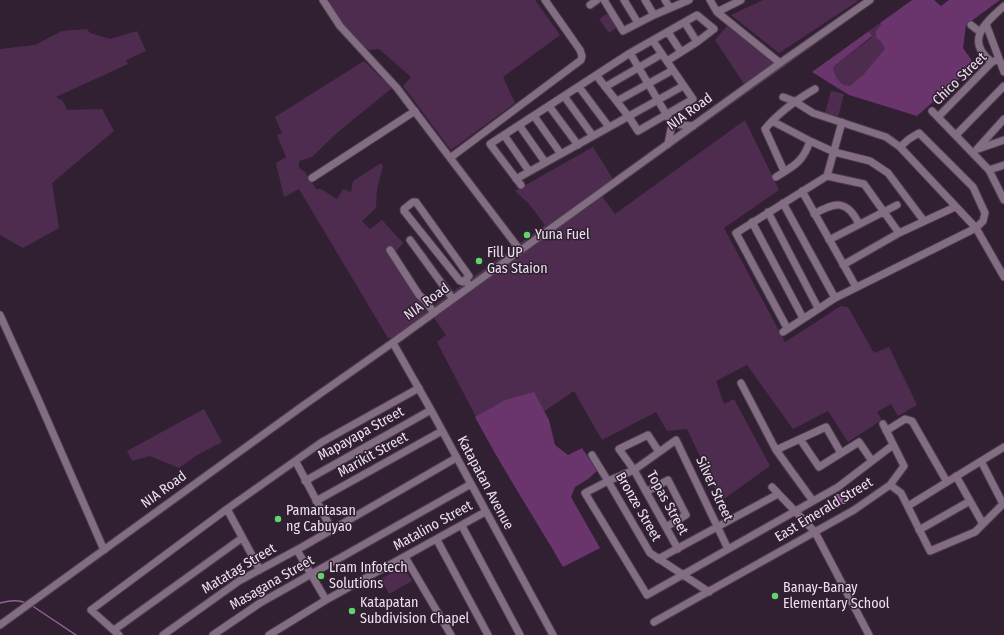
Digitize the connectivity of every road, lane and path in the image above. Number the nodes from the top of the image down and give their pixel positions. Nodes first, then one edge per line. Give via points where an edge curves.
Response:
1 (323, 0) edge
2 (546, 0) edge
3 (597, 0) edge
4 (604, 0) edge
5 (624, 0) edge
6 (645, 0) edge
7 (665, 0) edge
8 (686, 0) edge
9 (710, 0) edge
10 (741, 0) edge
11 (870, 0) edge
12 (732, 2) edge
13 (590, 5) dead end
14 (1004, 7) edge
15 (670, 8) junction
16 (717, 12) junction
17 (654, 15) junction
18 (638, 23) junction
19 (684, 23) junction
20 (986, 24) junction
21 (971, 25) dead end
22 (668, 32) junction
23 (980, 32) junction
24 (652, 41) junction
25 (697, 42) junction
26 (681, 52) junction
27 (630, 53) junction
28 (662, 54) junction
29 (667, 61) junction
30 (996, 61) junction
31 (780, 63) junction
32 (639, 68) junction
33 (673, 70) junction
34 (1004, 72) edge
35 (596, 75) junction
36 (648, 83) junction
37 (683, 86) junction
38 (1004, 86) edge
39 (579, 87) junction
40 (605, 87) junction
41 (815, 89) dead end
42 (564, 96) junction
43 (783, 97) dead end
44 (617, 101) junction
45 (658, 101) junction
46 (794, 101) junction
47 (549, 106) junction
48 (415, 111) junction
49 (932, 111) dead end
50 (666, 115) junction
51 (534, 116) junction
52 (629, 117) junction
53 (938, 117) junction
54 (1004, 119) edge
55 (772, 121) junction
56 (842, 122) junction
57 (672, 124) junction
58 (519, 125) junction
59 (693, 126) junction
60 (609, 127) junction
61 (504, 135) junction
62 (956, 135) junction
63 (593, 136) junction
64 (1004, 140) edge
65 (810, 141) junction
66 (668, 144) junction
67 (578, 145) junction
68 (900, 147) junction
69 (975, 151) junction
70 (834, 152) junction
71 (561, 154) junction
72 (450, 158) junction
73 (545, 162) junction
74 (1004, 165) edge
75 (989, 170) junction
76 (529, 171) junction
77 (784, 172) junction
78 (827, 176) junction
79 (776, 177) dead end
80 (312, 178) dead end
81 (516, 178) junction
82 (521, 185) dead end
83 (802, 191) junction
84 (1003, 195) edge
85 (783, 203) junction
86 (897, 205) dead end
87 (956, 207) junction
88 (768, 212) junction
89 (885, 212) junction
90 (814, 214) junction
91 (924, 221) junction
92 (752, 222) junction
93 (859, 224) junction
94 (976, 228) junction
95 (900, 233) junction
96 (410, 240) dead end
97 (829, 240) junction
98 (444, 242) junction
99 (435, 248) junction
100 (390, 250) dead end
101 (520, 250) junction
102 (843, 264) junction
103 (1004, 277) edge
104 (468, 283) junction
105 (856, 287) junction
106 (835, 298) junction
107 (453, 299) junction
108 (818, 308) junction
109 (434, 313) junction
110 (0, 315) edge
111 (803, 318) junction
112 (393, 343) junction
113 (741, 383) dead end
114 (419, 388) junction
115 (431, 410) junction
116 (442, 431) junction
117 (800, 439) junction
118 (893, 445) junction
119 (776, 450) junction
120 (1003, 450) edge
121 (659, 452) junction
122 (842, 453) junction
123 (592, 455) dead end
124 (456, 458) junction
125 (872, 461) junction
126 (981, 461) junction
127 (296, 462) junction
128 (634, 470) junction
129 (956, 476) junction
130 (305, 480) junction
131 (608, 481) junction
132 (947, 482) junction
133 (471, 484) junction
134 (890, 485) junction
135 (772, 487) dead end
136 (646, 492) junction
137 (778, 494) junction
138 (316, 501) junction
139 (813, 501) junction
140 (970, 502) junction
141 (1003, 503) edge
142 (908, 506) junction
143 (227, 509) junction
144 (795, 511) junction
145 (485, 512) junction
146 (983, 524) junction
147 (462, 526) junction
148 (666, 527) junction
149 (717, 527) junction
150 (332, 530) junction
151 (919, 530) junction
152 (815, 532) junction
153 (242, 538) junction
154 (437, 540) junction
155 (678, 548) junction
156 (728, 549) junction
157 (104, 550) junction
158 (297, 550) junction
159 (405, 557) junction
160 (658, 559) junction
161 (260, 570) junction
162 (311, 575) junction
163 (683, 575) junction
164 (709, 592) junction
165 (326, 600) junction
166 (654, 622) dead end
167 (0, 625) edge
168 (117, 632) edge
169 (164, 635) edge
170 (213, 635) edge
171 (269, 635) edge
172 (451, 635) edge
173 (488, 635) edge
174 (520, 635) edge
175 (553, 635) edge
176 (869, 635) edge

1 - 48 street via 340,26
2 - 72 street via 580,50 581,60
3 - 13 street
4 - 18 street via 623,31
5 - 18 street
6 - 17 street
7 - 15 street
8 - 15 street
9 - 16 street
10 - 12 street
11 - 31 street, NIA Road
12 - 16 street
14 - 20 street
15 - 17 street
16 - 31 street
17 - 18 street
19 - 22 street
19 - 25 street
19 - 25 street via 697,15 714,29
20 - 23 street
20 - 30 street
21 - 23 street
22 - 24 street
22 - 26 street
23 - 30 street via 980,50 984,56
24 - 27 street
24 - 28 street
25 - 26 street
26 - 29 street
27 - 32 street
27 - 35 street
28 - 29 street
28 - 32 street
29 - 33 street
30 - 34 street
30 - 53 street, Chico Street
31 - 59 street, NIA Road
32 - 36 street
32 - 40 street
33 - 36 street
33 - 37 street
35 - 39 street
35 - 40 street
36 - 44 street
36 - 45 street
37 - 45 street
37 - 50 street via 693,99
38 - 62 street
39 - 42 street
39 - 60 street
40 - 44 street
41 - 46 street
42 - 47 street
42 - 63 street
43 - 46 street
44 - 52 street
45 - 50 street
45 - 52 street
46 - 55 street
46 - 56 street via 813,113
47 - 51 street
47 - 67 street
48 - 72 street
48 - 80 street
49 - 53 street
50 - 52 street via 638,131
50 - 57 street
51 - 58 street
51 - 71 street
52 - 60 street
53 - 62 street
54 - 69 street
55 - 65 street
55 - 77 street via 765,129
56 - 68 street via 886,137
56 - 70 street
57 - 59 street
57 - 66 street
58 - 61 street
58 - 73 street
59 - 66 street, NIA Road
60 - 63 street
61 - 76 street
61 - 81 street via 490,144
62 - 69 street
63 - 67 street
64 - 69 street
65 - 70 street
65 - 77 street via 799,162
66 - 101 street, NIA Road
67 - 71 street
68 - 87 street
68 - 94 street via 919,133 973,188 985,214
69 - 75 street
70 - 78 street
70 - 91 street via 870,161 888,173
71 - 73 street
72 - 101 street
73 - 76 street
74 - 75 street
75 - 84 street
76 - 81 street
77 - 79 street
78 - 83 street
78 - 89 street via 864,184
81 - 82 street
83 - 85 street
83 - 90 street
85 - 88 street
85 - 106 street
86 - 89 street
87 - 91 street
87 - 94 street
88 - 92 street
88 - 108 street
89 - 93 street
89 - 95 street
90 - 93 street via 830,205 845,206 855,215
90 - 97 street
91 - 95 street
92 - 111 street
92 - 111 street via 736,233 785,330
93 - 97 street
94 - 103 street
94 - 105 street
95 - 102 street
96 - 107 street
97 - 102 street
98 - 99 street
98 - 99 street via 416,202 413,202 404,210
98 - 104 street via 469,276
99 - 104 street via 460,281
100 - 109 street
101 - 104 street, NIA Road
102 - 105 street
104 - 107 street, NIA Road
105 - 106 street
106 - 108 street
107 - 109 street, NIA Road
108 - 111 street
109 - 112 street, NIA Road
110 - 157 street
112 - 114 street, Katapatan Avenue
112 - 157 street, NIA Road
113 - 119 street
114 - 115 street, Katapatan Avenue
114 - 127 street via 322,442
115 - 116 street, Katapatan Avenue
115 - 130 street, Mapayapa Street
116 - 124 street, Katapatan Avenue
116 - 138 street, Marikit Street
117 - 119 street
117 - 122 street via 826,427
117 - 122 street via 819,467
118 - 125 street
118 - 132 street, East Emerald Street via 885,428 905,419 912,421
118 - 134 street, East Emerald Street via 904,466
119 - 139 street
120 - 126 street
121 - 128 street
121 - 128 street, Topas Street via 648,435 619,449
121 - 149 street, Silver Street via 676,440
122 - 125 street via 859,442
123 - 131 street, Bronze Street
124 - 133 street, Katapatan Avenue
124 - 150 street, Matatag Street
125 - 139 street via 838,487
126 - 129 street
126 - 141 street
127 - 130 street
127 - 143 street
128 - 131 street
128 - 136 street, Topas Street
129 - 132 street
129 - 140 street
130 - 138 street
131 - 160 street, Bronze Street via 650,553
131 - 163 street via 585,493 647,595
132 - 142 street
133 - 145 street, Katapatan Avenue
133 - 162 street, Masagana Street
134 - 142 street via 901,493
134 - 152 street, East Emerald Street via 854,510
135 - 137 street
136 - 148 street, Topas Street
136 - 148 street via 668,480 686,515
137 - 144 street
137 - 149 street
138 - 150 street
139 - 144 street
140 - 146 street
140 - 151 street
141 - 146 street
142 - 151 street
143 - 153 street
143 - 168 street via 91,610
144 - 152 street
144 - 156 street
145 - 147 street, Matalino Street
145 - 175 street, Katapatan Avenue
146 - 151 street via 975,532 930,551
147 - 154 street, Matalino Street
147 - 174 street
148 - 155 street, Topas Street
149 - 155 street
149 - 156 street, Silver Street
150 - 158 street, Matatag Street
152 - 164 street, East Emerald Street
152 - 176 street
153 - 161 street
153 - 168 street
154 - 159 street, Matalino Street
154 - 173 street
155 - 160 street
156 - 163 street
157 - 167 street, NIA Road
158 - 161 street, Matatag Street
158 - 162 street
159 - 165 street, Matalino Street
159 - 172 street
160 - 163 street, Bronze Street
161 - 169 street, Matatag Street via 239,581
162 - 165 street
162 - 170 street, Masagana Street via 260,603
163 - 164 street, Bronze Street
164 - 166 street, East Emerald Street
165 - 171 street, Matalino Street

